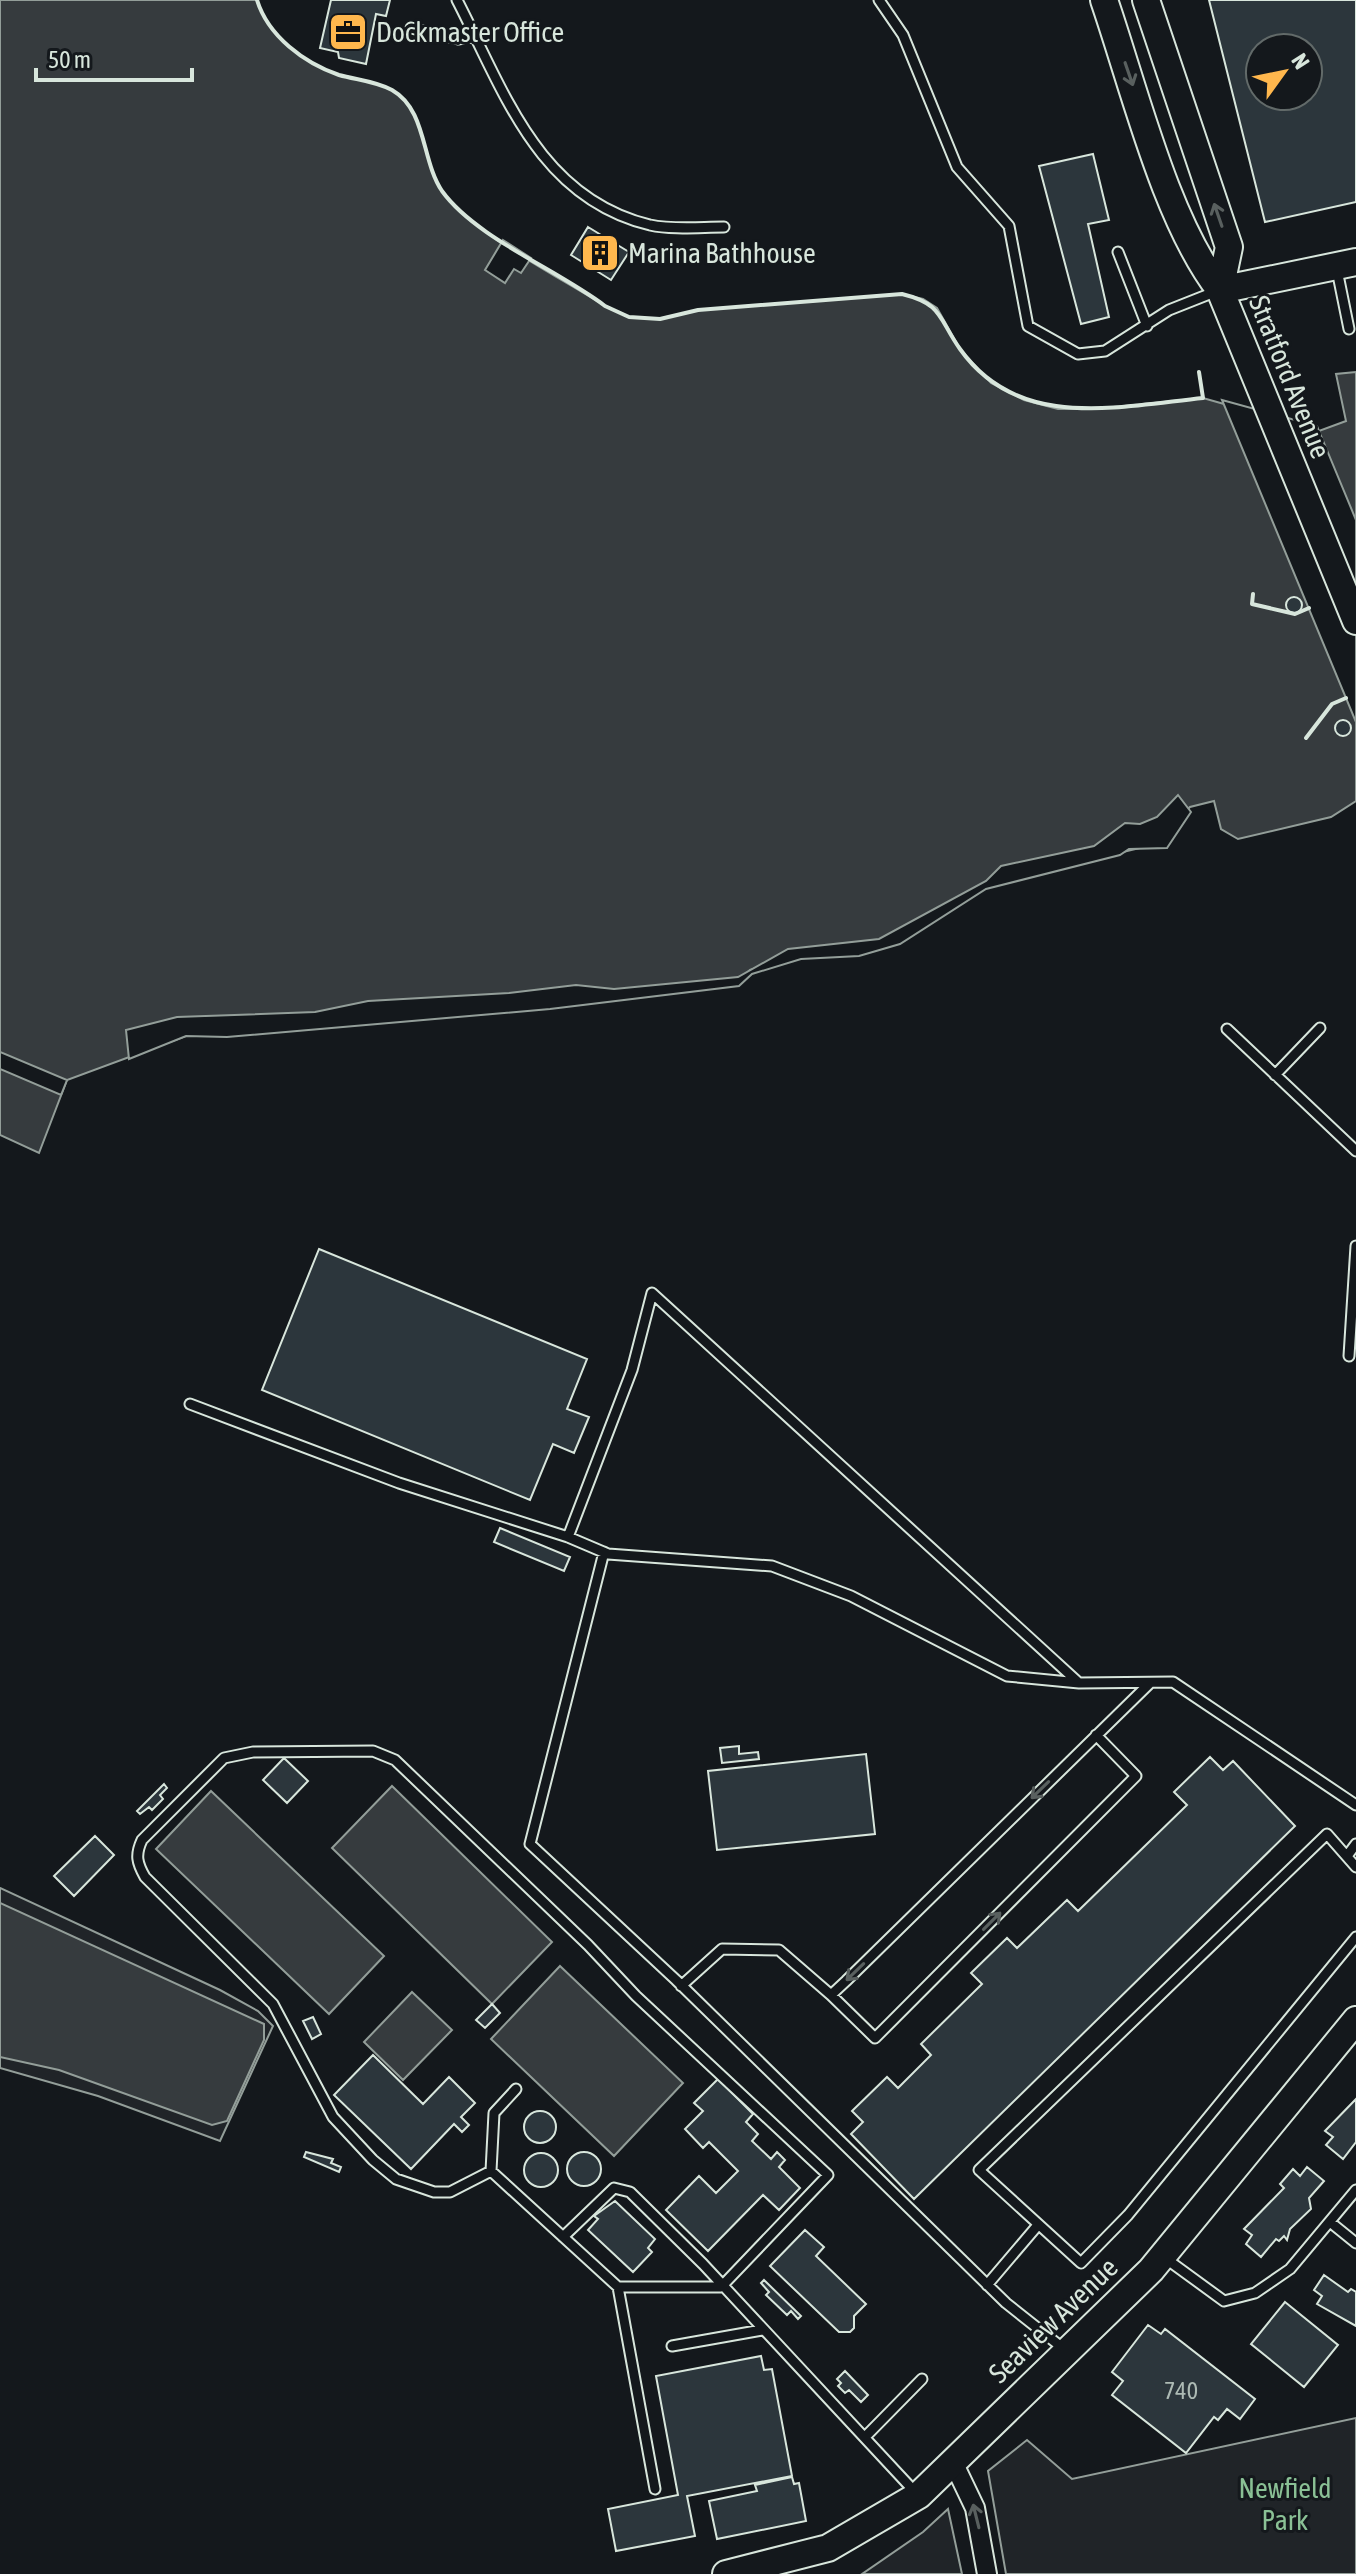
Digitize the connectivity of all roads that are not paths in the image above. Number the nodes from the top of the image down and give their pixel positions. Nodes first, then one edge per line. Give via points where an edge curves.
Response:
1 (457, 0) edge
2 (879, 0) edge
3 (1104, 0) edge
4 (1146, 0) edge
5 (411, 28) dead end
6 (475, 36) junction
7 (724, 227) dead end
8 (1118, 252) dead end
9 (1346, 264) edge
10 (1220, 290) junction
11 (1147, 326) junction
12 (1349, 329) dead end
13 (1356, 621) edge
14 (1320, 1028) dead end
15 (1227, 1029) dead end
16 (1275, 1075) junction
17 (1356, 1151) edge
18 (1356, 1246) edge
19 (1356, 1256) edge
20 (1349, 1356) dead end
21 (190, 1404) dead end
22 (568, 1537) junction
23 (604, 1552) junction
24 (1079, 1683) junction
25 (1150, 1683) junction
26 (1096, 1735) junction
27 (1356, 1805) edge
28 (1356, 1844) edge
29 (1347, 1856) junction
30 (1356, 1867) edge
31 (1356, 1937) edge
32 (681, 1986) junction
33 (831, 1995) junction
34 (1356, 2020) edge
35 (516, 2089) dead end
36 (491, 2171) junction
37 (1356, 2190) edge
38 (1330, 2222) junction
39 (1038, 2225) junction
40 (563, 2237) junction
41 (1356, 2243) edge
42 (1163, 2256) junction
43 (987, 2285) junction
44 (618, 2287) junction
45 (721, 2287) junction
46 (762, 2330) junction
47 (672, 2346) dead end
48 (1067, 2352) junction
49 (922, 2379) dead end
50 (865, 2437) junction
51 (953, 2462) junction
52 (655, 2489) dead end
53 (919, 2495) junction
54 (732, 2573) edge
55 (987, 2574) edge

1 - 6 lane
2 - 11 lane via 903,35 957,167 1009,226 1028,326 1078,354 1105,351
3 -> 10 main road, Stratford Avenue via 1167,187 1198,261
10 -> 4 main road, Stratford Avenue via 1229,247
5 - 6 lane via 458,39
6 - 7 lane via 536,147 569,185 602,207 651,225
8 - 11 lane
9 - 10 main road
9 - 12 lane
10 - 11 lane via 1169,310
10 - 13 main road, Stratford Avenue
14 - 16 lane
15 - 16 lane
16 - 17 lane
18 - 19 lane
19 - 20 lane
21 - 22 lane via 399,1483
22 - 23 lane
22 - 24 lane via 632,1370 652,1293
23 - 24 lane via 772,1566 851,1596 1007,1676
23 - 32 lane via 530,1844
24 - 25 lane
25 - 26 lane
25 - 27 lane via 1173,1682
26 -> 33 lane
33 -> 26 lane via 875,2038 1136,1776
28 - 29 lane
29 - 30 lane
29 - 39 lane via 1327,1834 1310,1848 979,2170
31 - 39 lane via 1128,2215 1081,2263
32 - 33 lane via 722,1949 779,1950
32 - 43 lane
34 - 42 main road, Seaview Avenue
35 - 36 lane via 494,2113
36 - 40 lane
36 - 45 lane via 450,2192 434,2192 396,2179 373,2160 333,2117 273,2004 145,1877 136,1853 142,1840 224,1758 253,1752 385,1753 828,2175
37 - 38 lane
38 - 41 lane
38 - 42 lane via 1290,2269 1255,2293 1224,2301
39 - 43 lane
40 - 44 lane
40 - 45 lane via 605,2194 623,2187
42 - 48 main road, Seaview Avenue
43 - 48 lane
44 - 45 lane
44 - 52 lane
45 - 46 lane
46 - 47 lane
46 - 50 lane
48 - 51 main road, Seaview Avenue
49 - 50 lane
50 - 53 lane
51 - 53 main road, Seaview Avenue
55 -> 51 street via 975,2508
53 - 54 main road, Seaview Avenue via 828,2548

